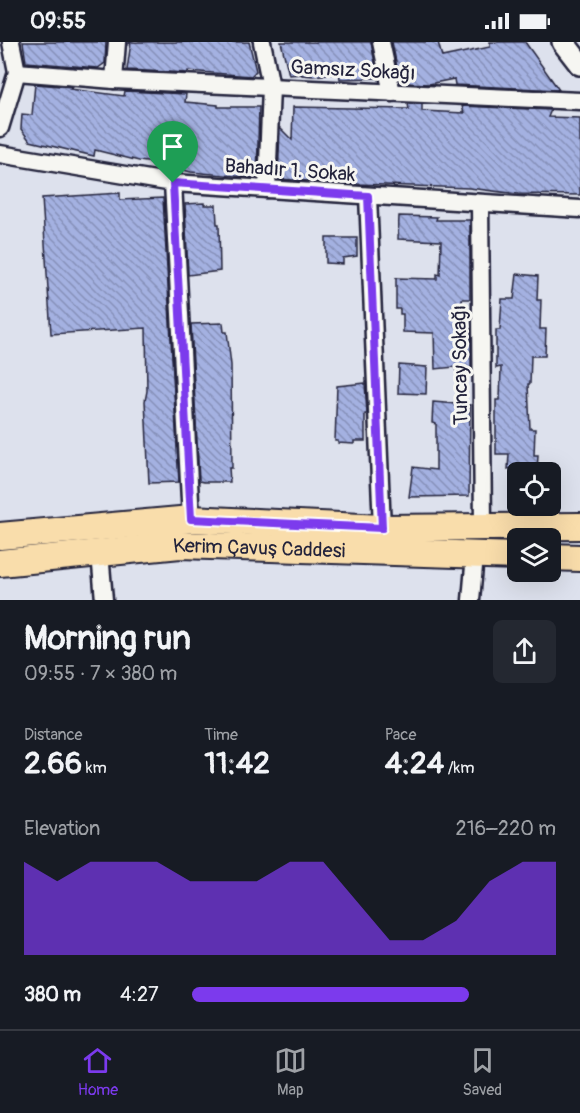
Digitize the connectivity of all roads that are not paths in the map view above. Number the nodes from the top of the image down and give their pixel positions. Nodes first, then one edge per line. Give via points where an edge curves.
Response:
1 (11, 42) edge
2 (117, 42) edge
3 (262, 42) edge
4 (381, 42) edge
5 (563, 42) edge
6 (580, 64) edge
7 (17, 72) junction
8 (114, 80) junction
9 (271, 87) junction
10 (392, 93) junction
11 (580, 101) edge
12 (0, 128) edge
13 (0, 154) edge
14 (173, 183) junction
15 (267, 189) junction
16 (368, 196) junction
17 (480, 203) junction
18 (580, 209) edge
19 (191, 519) junction
20 (483, 526) junction
21 (580, 526) edge
22 (382, 528) junction
23 (0, 536) edge
24 (100, 553) junction
25 (475, 555) junction
26 (507, 556) edge
27 (561, 557) edge
28 (580, 558) edge
29 (0, 563) edge
30 (104, 600) edge
31 (471, 600) edge

1 - 7 street
2 - 8 street
3 - 9 street
4 - 10 street
5 - 6 street
7 - 8 street, Gamsız Sokağı
7 - 12 street
8 - 9 street, Gamsız Sokağı
9 - 10 street, Gamsız Sokağı
9 - 15 street
10 - 11 street, Gamsız Sokağı
13 - 14 street, Bahadır 1. Sokak
14 - 15 street, Bahadır 1. Sokak
14 - 19 street
15 - 16 street, Bahadır 1. Sokak
16 - 17 street, Bahadır 1. Sokak
16 - 22 street
17 - 18 street, Bahadır 1. Sokak
17 - 20 street, Tuncay Sokağı
19 - 22 main road, Kerim Çavuş Caddesi
19 - 23 main road, Kerim Çavuş Caddesi
20 - 21 main road, Kerim Çavuş Caddesi
20 - 22 main road, Kerim Çavuş Caddesi
24 - 25 main road, Kerim Çavuş Caddesi via 180,545
24 - 29 main road, Kerim Çavuş Caddesi
24 - 30 street
25 - 26 main road, Kerim Çavuş Caddesi
25 - 31 street
27 - 28 main road

